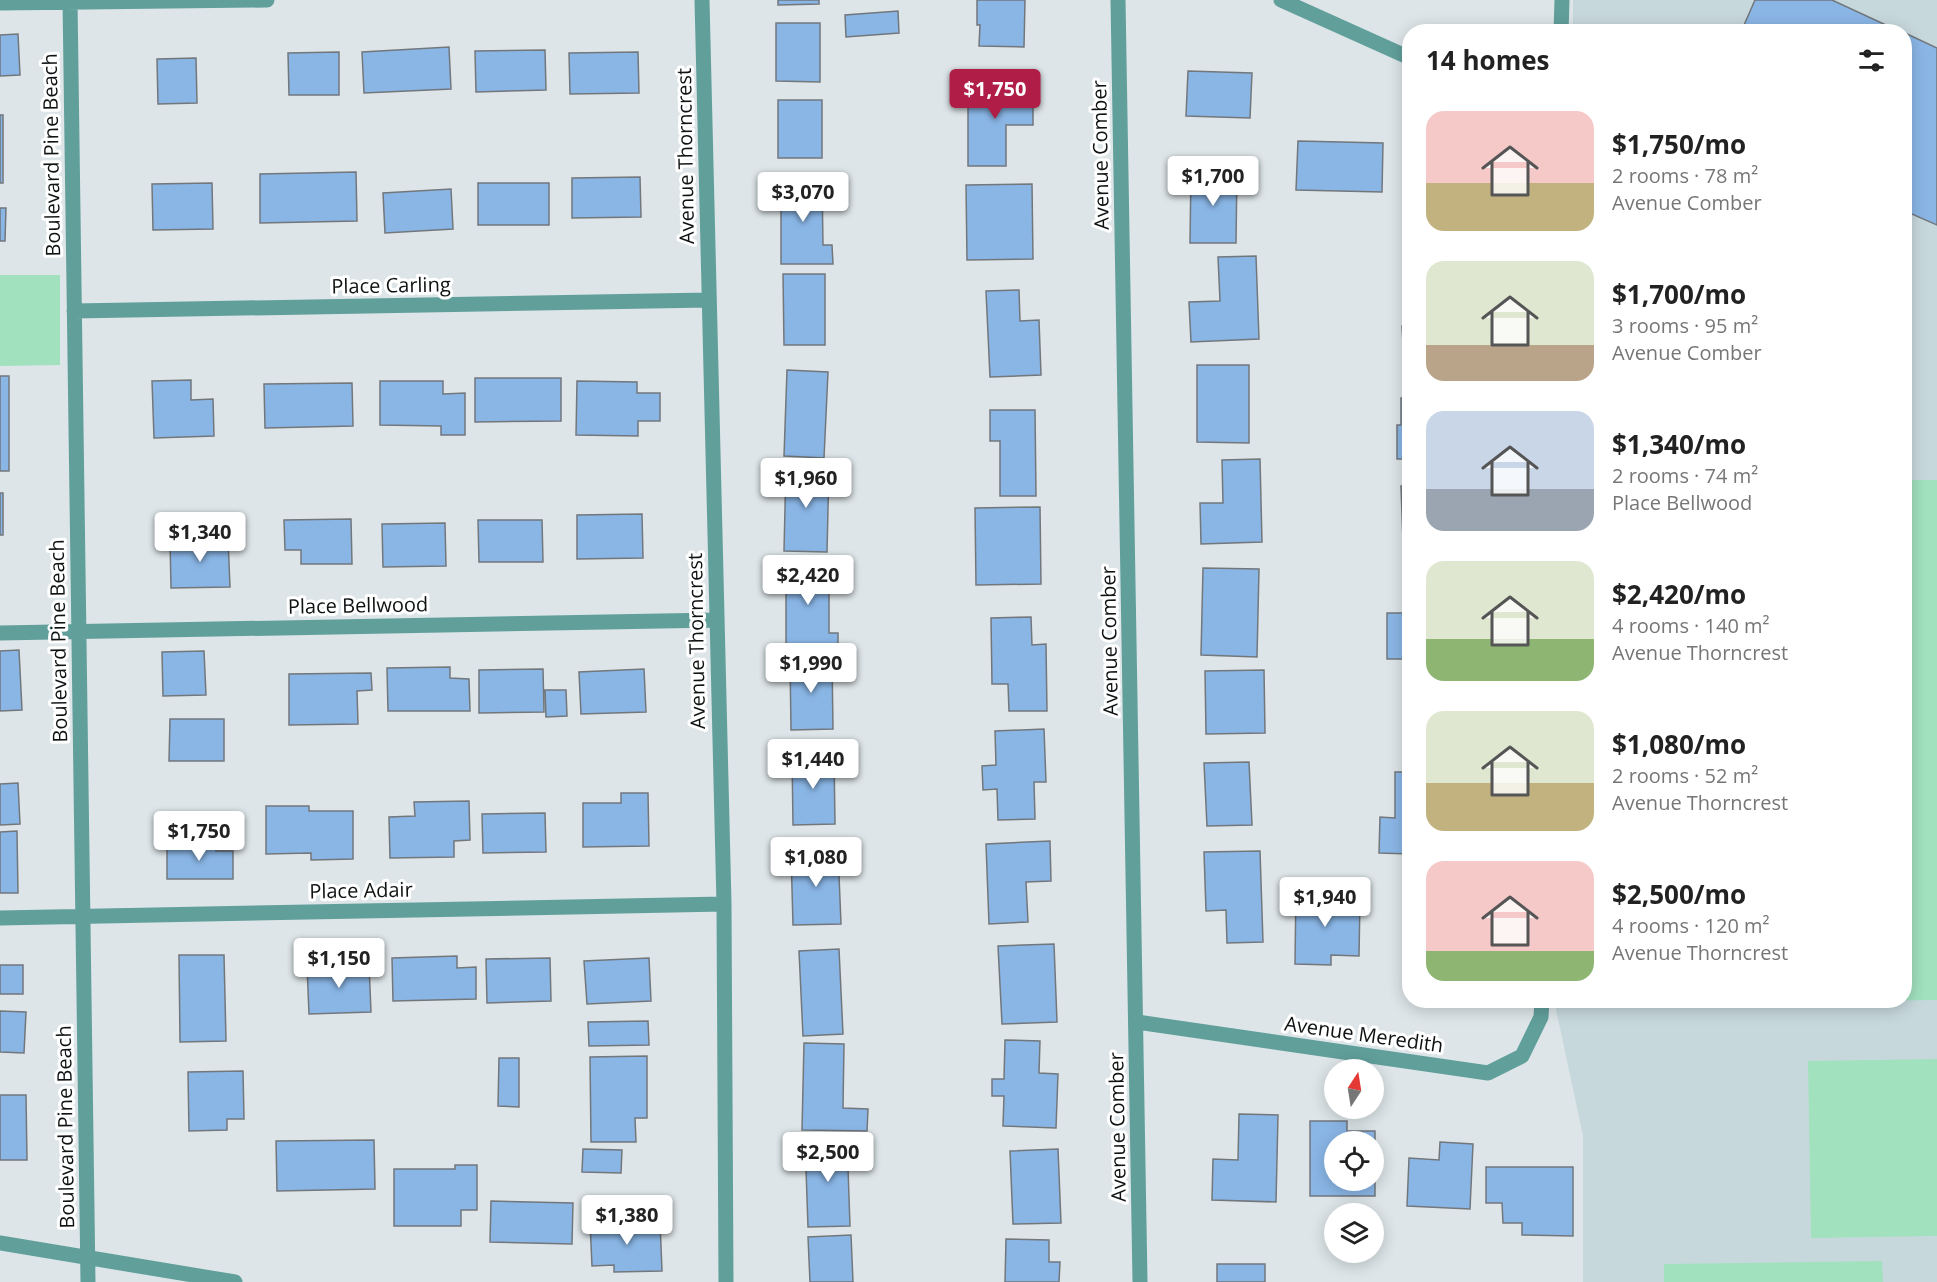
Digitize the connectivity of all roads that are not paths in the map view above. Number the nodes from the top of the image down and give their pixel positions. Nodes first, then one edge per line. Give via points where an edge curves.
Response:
1 (267, 0) edge
2 (702, 0) edge
3 (1118, 0) edge
4 (1281, 0) edge
5 (1562, 0) edge
6 (70, 1) edge
7 (0, 3) edge
8 (1561, 24) edge
9 (1402, 54) edge
10 (709, 300) junction
11 (74, 311) junction
12 (717, 620) junction
13 (79, 632) junction
14 (0, 633) edge
15 (724, 904) junction
16 (83, 916) junction
17 (0, 918) edge
18 (1542, 1008) edge
19 (1137, 1022) junction
20 (0, 1244) edge
21 (88, 1259) junction
22 (88, 1282) edge
23 (235, 1282) edge
24 (726, 1282) edge
25 (1140, 1282) edge

1 - 6 street
2 - 10 street, Avenue Thorncrest
3 - 19 street, Avenue Comber
4 - 9 street
5 - 8 street
6 - 7 street
6 - 11 street, Boulevard Pine Beach
10 - 11 street, Place Carling
10 - 12 street, Avenue Thorncrest
11 - 13 street, Boulevard Pine Beach
12 - 13 street, Place Bellwood
12 - 15 street, Avenue Thorncrest
13 - 14 street, Place Bellwood
13 - 16 street, Boulevard Pine Beach
15 - 16 street, Place Adair
15 - 24 street, Avenue Thorncrest
16 - 17 street, Place Adair
16 - 21 street, Boulevard Pine Beach
18 - 19 street, Avenue Meredith via 1522,1056 1488,1073
19 - 25 street, Avenue Comber
20 - 21 street
21 - 22 street, Boulevard Pine Beach
21 - 23 street

